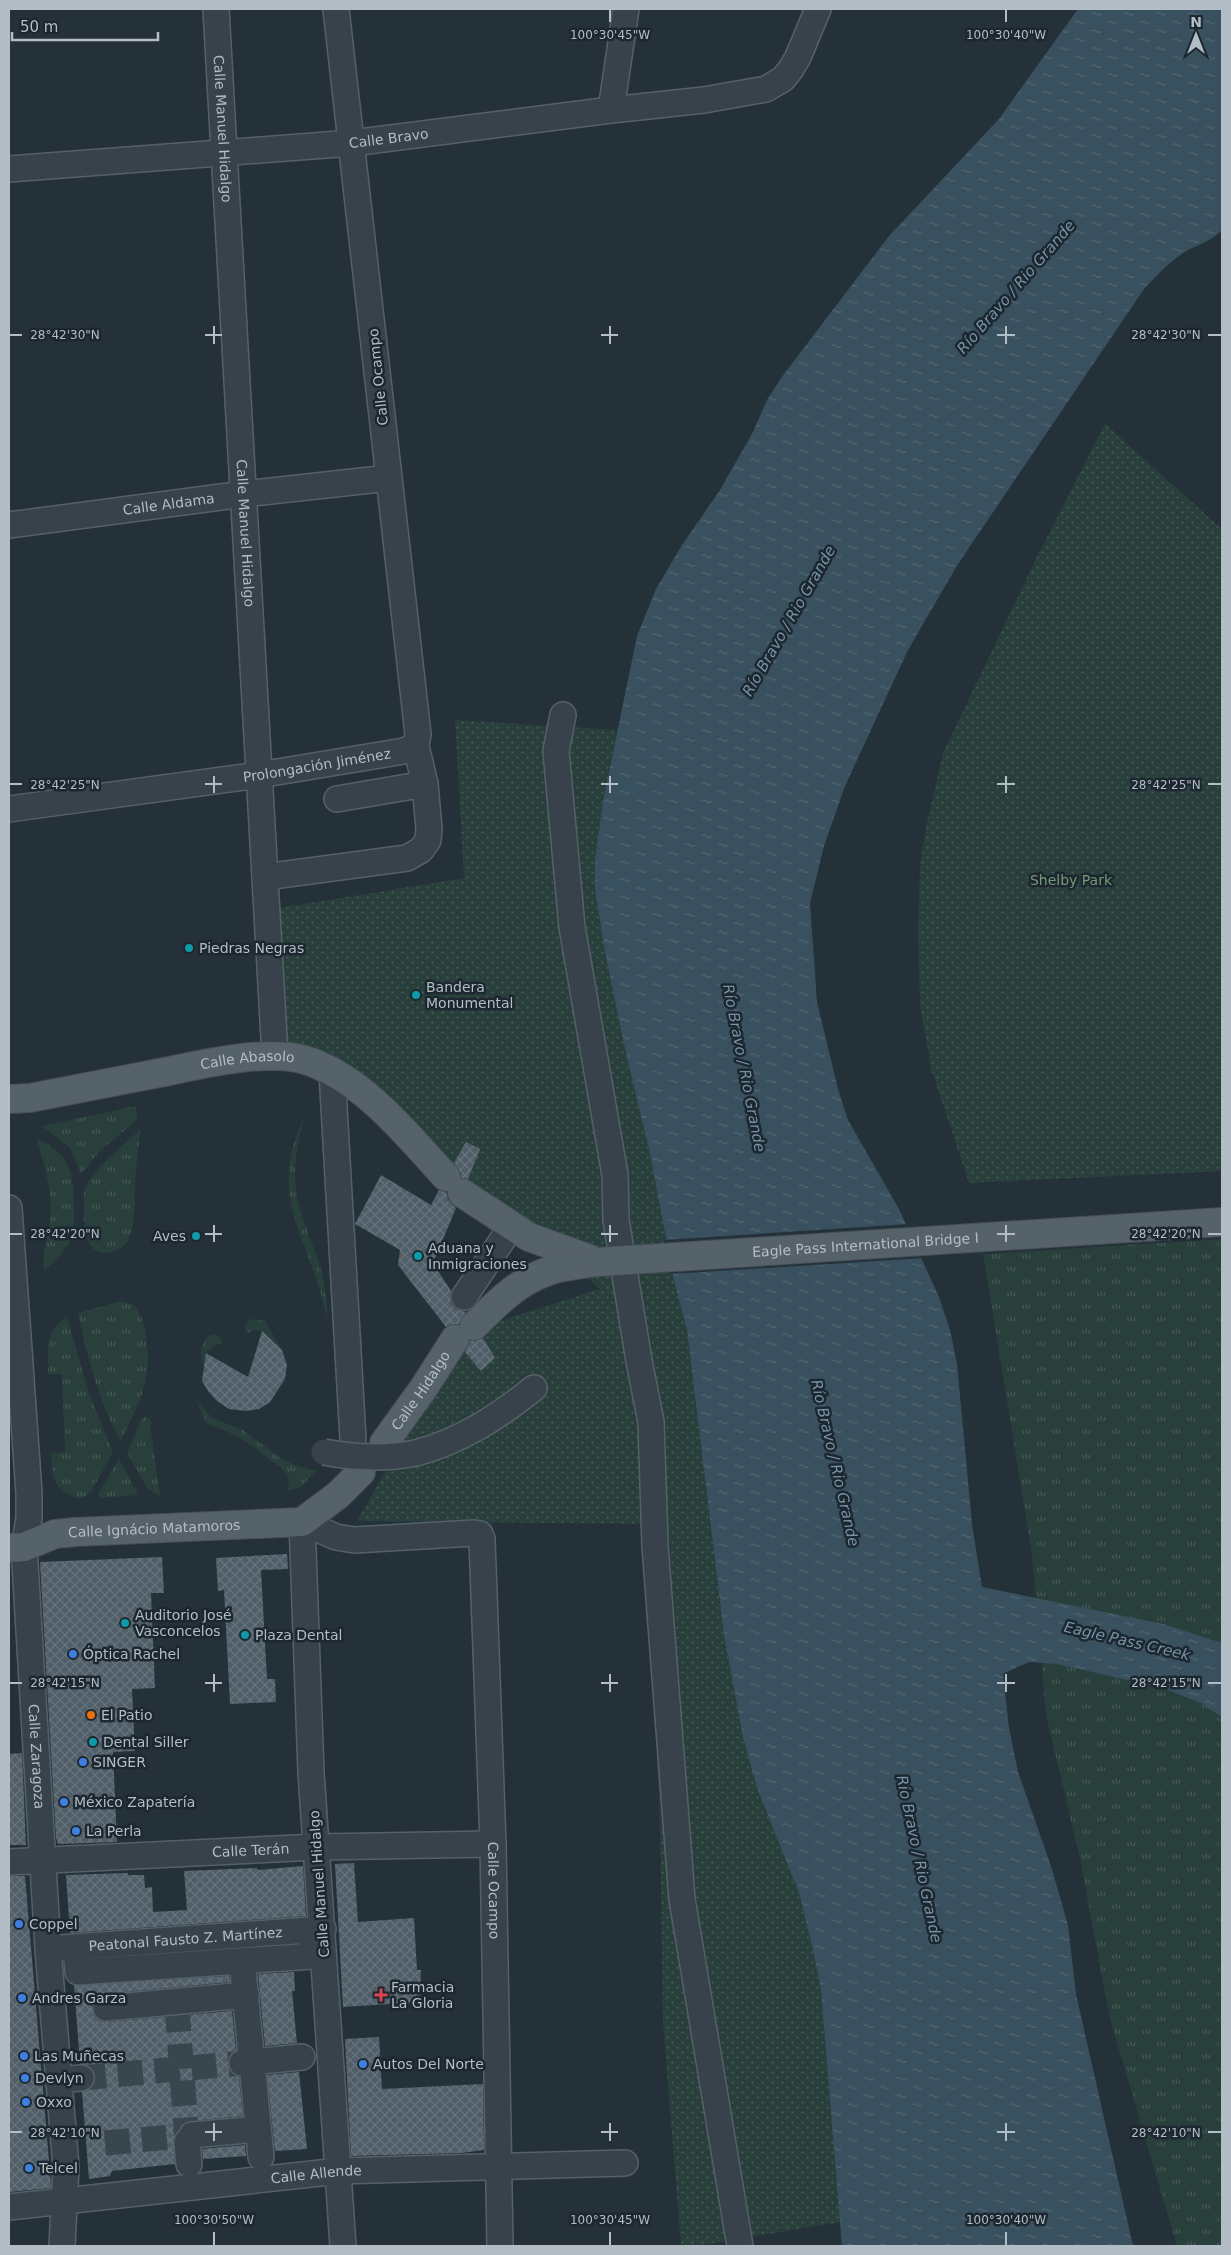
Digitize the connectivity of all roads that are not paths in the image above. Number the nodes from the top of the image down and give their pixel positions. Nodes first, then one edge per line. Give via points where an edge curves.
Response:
1 (216, 9) edge
2 (336, 9) edge
3 (626, 9) edge
4 (818, 9) edge
5 (611, 110) junction
6 (352, 143) junction
7 (225, 151) junction
8 (9, 169) edge
9 (389, 478) junction
10 (244, 494) junction
11 (9, 525) edge
12 (563, 714) dead end
13 (416, 746) junction
14 (260, 775) junction
15 (425, 784) junction
16 (337, 799) dead end
17 (9, 809) edge
18 (266, 877) junction
19 (276, 1056) junction
20 (332, 1072) junction
21 (9, 1099) edge
22 (9, 1208) edge
23 (1222, 1222) edge
24 (511, 1227) junction
25 (598, 1262) junction
26 (11, 1277) edge
27 (464, 1297) dead end
28 (534, 1388) dead end
29 (353, 1440) dead end
30 (384, 1443) dead end
31 (324, 1452) dead end
32 (357, 1475) dead end
33 (302, 1522) junction
34 (480, 1534) joint
35 (16, 1547) edge
36 (493, 1844) junction
37 (317, 1847) junction
38 (43, 1860) junction
39 (9, 1862) edge
40 (317, 1930) junction
41 (76, 1947) junction
42 (48, 1949) junction
43 (242, 1961) junction
44 (174, 1966) junction
45 (246, 1995) junction
46 (177, 2004) junction
47 (106, 2008) dead end
48 (302, 2057) dead end
49 (247, 2062) junction
50 (258, 2129) junction
51 (189, 2147) tunnel mouth
52 (261, 2157) dead end
53 (625, 2163) dead end
54 (498, 2166) junction
55 (339, 2171) junction
56 (64, 2202) junction
57 (9, 2207) edge
58 (62, 2246) edge
59 (343, 2246) edge
60 (500, 2246) edge
61 (740, 2246) edge

1 - 7 street, Calle Manuel Hidalgo
2 - 6 street, Calle Ocampo
3 - 5 street
4 - 5 street, Calle Bravo via 791,69 783,79 766,89 704,100
5 - 6 street, Calle Bravo
6 - 7 street, Calle Bravo
6 - 9 street, Calle Ocampo
7 - 8 street, Calle Bravo
7 - 10 street, Calle Manuel Hidalgo
9 - 10 street, Calle Aldama
9 - 13 street, Calle Ocampo via 418,734
10 - 11 street, Calle Aldama
10 - 14 street, Calle Manuel Hidalgo
12 - 61 street via 556,751 572,927 616,1175 616,1220 651,1422 655,1546 682,1899
13 - 14 street, Prolongación Jiménez via 404,751
13 - 15 street, Calle Ocampo
14 - 17 street, Prolongación Jiménez
14 - 18 street, Calle Manuel Hidalgo
15 - 16 street
15 - 18 street, Calle Ocampo via 430,829 421,850 407,858
18 - 19 street, Calle Manuel Hidalgo
19 - 20 main road, Calle Abasolo via 300,1058
19 - 21 main road, Calle Abasolo via 204,1064 30,1098
20 - 24 main road, Calle Abasolo via 377,1105 454,1185
20 - 29 street
22 - 26 street, Calle Zaragoza
23 - 25 main road, Eagle Pass International Bridge I, bridge
24 - 25 main road, Calle Abasolo via 542,1243
24 - 27 street
25 - 30 main road, Calle Hidalgo via 545,1272 500,1300 465,1332
26 - 35 street, Calle Zaragoza via 29,1492 29,1518
28 - 31 street, bridge via 490,1421 438,1447 400,1456 362,1457
32 - 33 main road via 324,1507
33 - 34 street, Calle Ignácio Matamoros via 336,1537 354,1540
33 - 35 main road, Calle Ignácio Matamoros via 75,1532 49,1535
33 - 37 street, Calle Manuel Hidalgo via 311,1772
34 - 36 street, Calle Ocampo
35 - 38 street, Calle Zaragoza
36 - 37 street, Calle Terán
36 - 54 street, Calle Ocampo
37 - 38 street, Calle Terán
37 - 40 street, Calle Manuel Hidalgo
38 - 39 street, Calle Terán
38 - 42 street, Calle Zaragoza
40 - 41 street, Peatonal Fausto Z. Martínez
40 - 43 street via 313,1956
40 - 55 street, Calle Manuel Hidalgo
41 - 42 street, Peatonal Fausto Z. Martínez
41 - 44 street via 78,1972
42 - 56 street, Calle Zaragoza via 70,2079
43 - 44 street
43 - 45 street
44 - 46 street
45 - 46 street
45 - 49 street
46 - 47 street
48 - 49 street
49 - 50 street
50 - 51 street
50 - 52 street
53 - 54 street, Calle Allende
54 - 55 street, Calle Allende
54 - 60 street, Calle Ocampo
55 - 56 street, Calle Allende
55 - 59 street, Calle Manuel Hidalgo
56 - 57 street, Calle Allende
56 - 58 street, Calle Zaragoza

